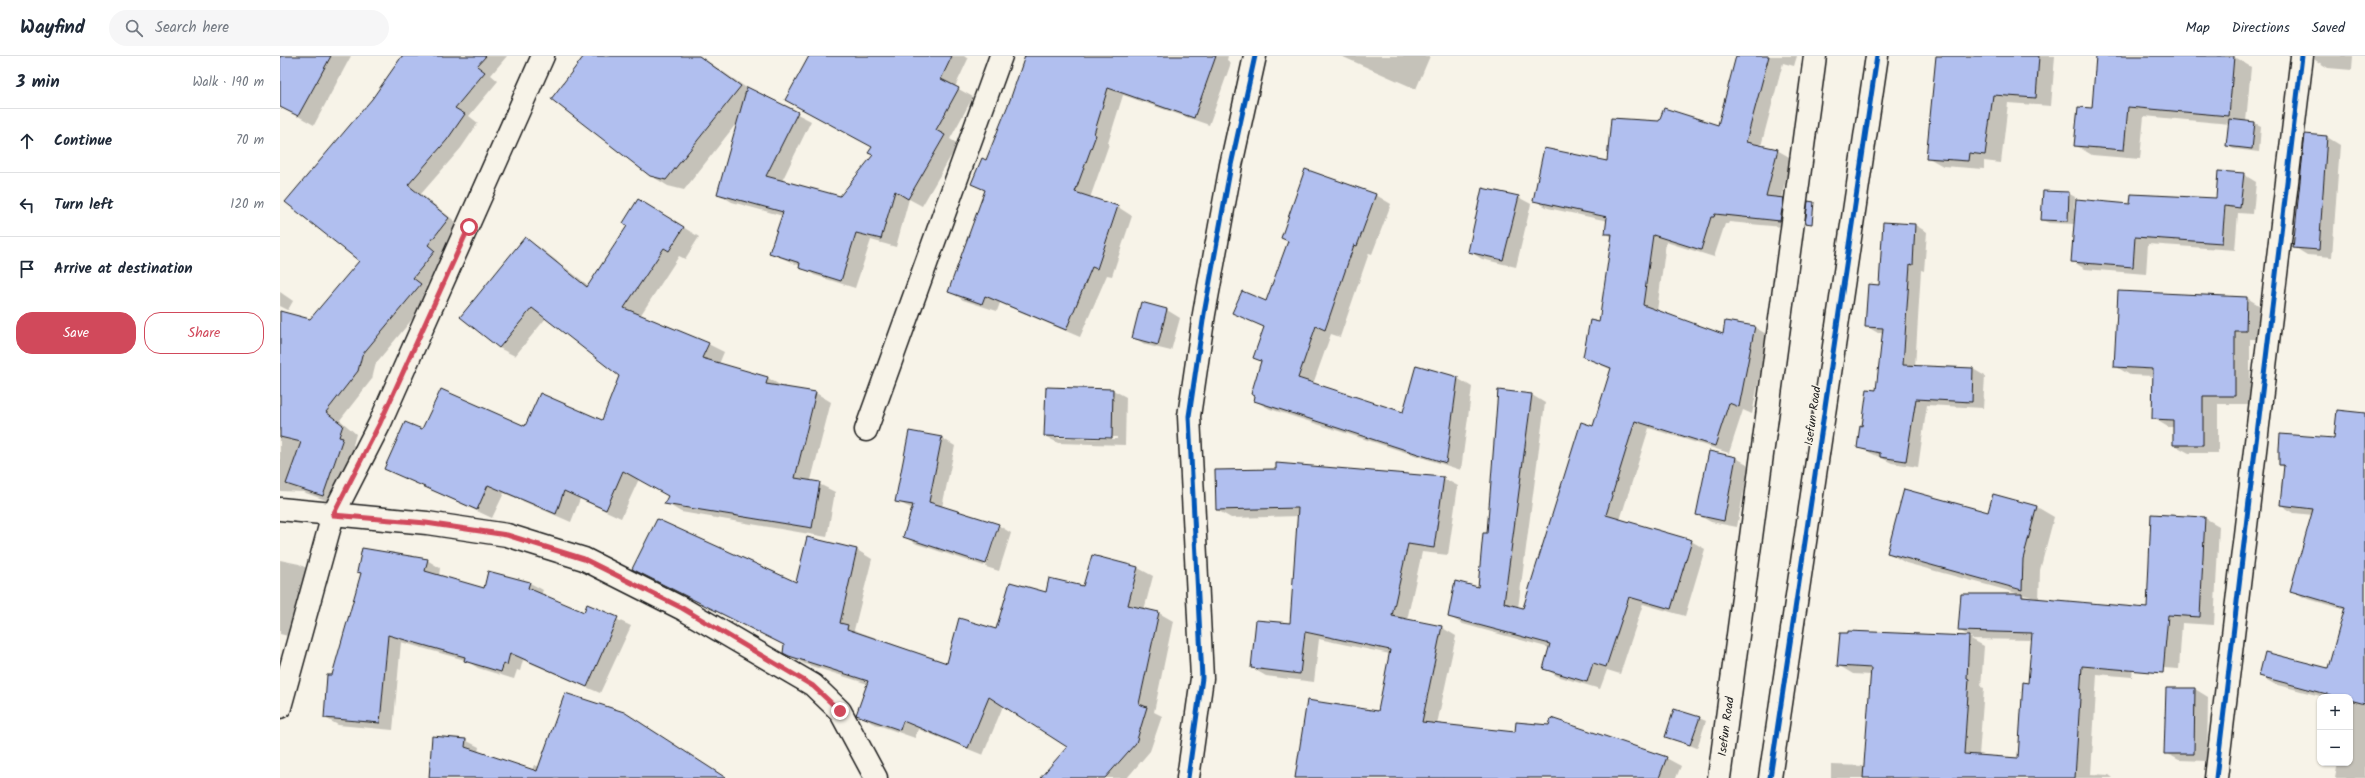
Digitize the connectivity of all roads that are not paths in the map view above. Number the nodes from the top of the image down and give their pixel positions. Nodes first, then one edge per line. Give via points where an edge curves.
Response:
1 (543, 56) edge
2 (1001, 56) edge
3 (1255, 56) edge
4 (1815, 56) edge
5 (1877, 56) edge
6 (2302, 56) edge
7 (866, 430) dead end
8 (280, 509) edge
9 (333, 515) junction
10 (280, 707) edge
11 (876, 778) edge
12 (1188, 778) edge
13 (1719, 778) edge
14 (1770, 778) edge
15 (2216, 778) edge

1 - 9 street via 380,423
2 - 7 street
3 - 12 street via 1231,165 1204,314 1189,416 1202,678
4 - 13 street, Isefun Road
5 - 14 street, Isefun Road
6 - 15 street
8 - 9 street
9 - 10 street
9 - 11 street via 426,523 507,535 584,559 682,608 813,686 840,711

